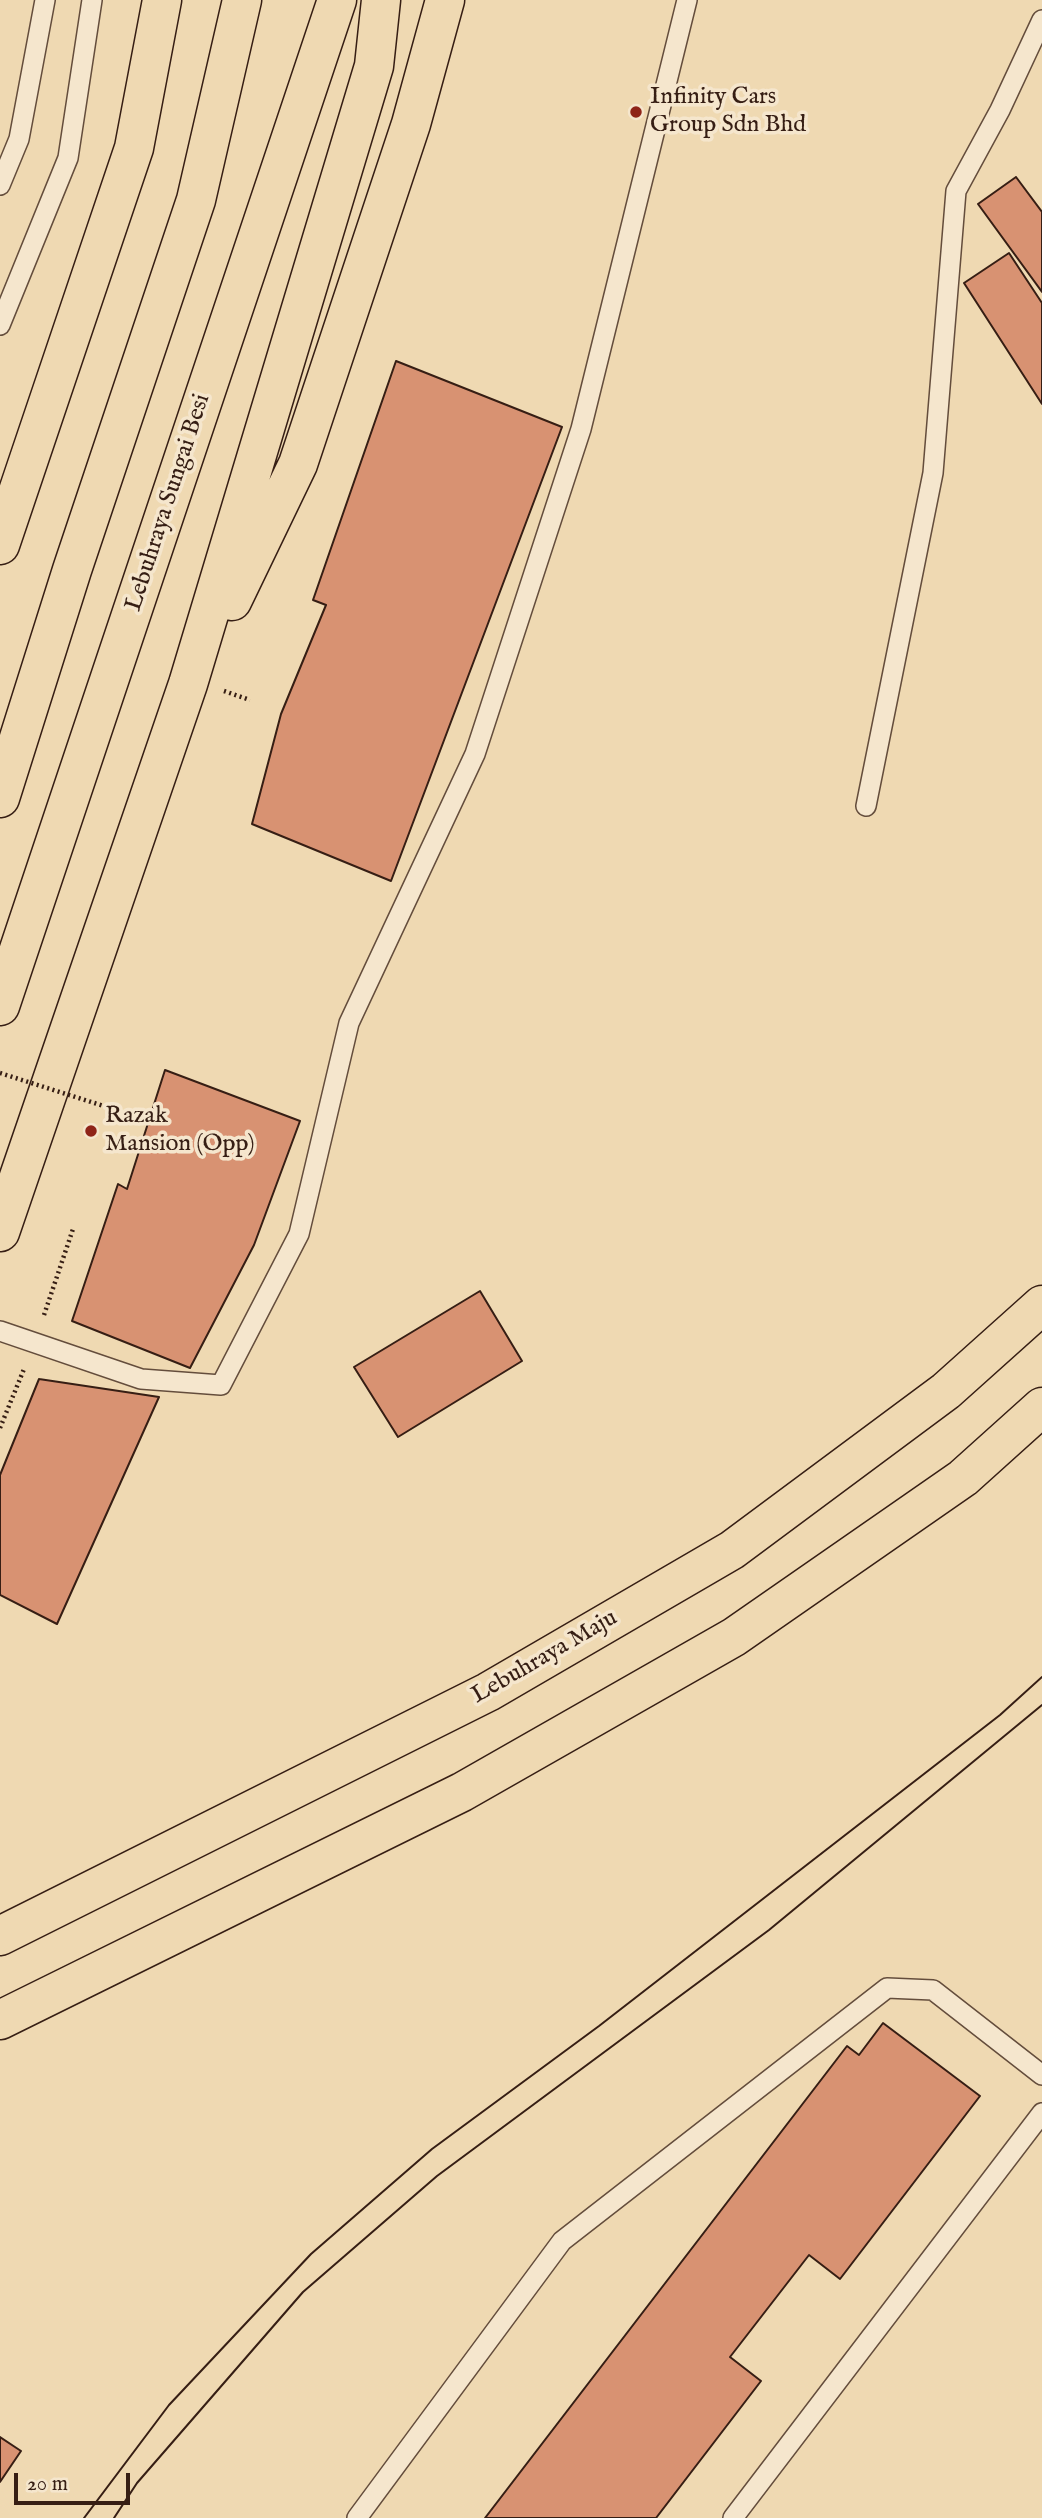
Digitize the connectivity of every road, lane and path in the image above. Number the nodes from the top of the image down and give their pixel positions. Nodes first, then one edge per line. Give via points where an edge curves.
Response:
1 (45, 0) edge
2 (92, 0) edge
3 (162, 0) edge
4 (337, 0) edge
5 (381, 0) edge
6 (444, 0) edge
7 (687, 0) edge
8 (242, 1) edge
9 (1042, 20) edge
10 (0, 185) edge
11 (0, 325) edge
12 (0, 545) edge
13 (179, 709) junction
14 (0, 798) edge
15 (866, 806) dead end
16 (0, 1006) edge
17 (0, 1073) edge
18 (110, 1108) dead end
19 (73, 1229) dead end
20 (0, 1232) edge
21 (1042, 1304) edge
22 (0, 1331) edge
23 (35, 1343) junction
24 (1042, 1407) edge
25 (0, 1428) edge
26 (0, 1936) edge
27 (0, 2020) edge
28 (1042, 2075) edge
29 (1042, 2113) edge
30 (357, 2518) edge
31 (733, 2518) edge

1 - 10 lane via 19,139
2 - 11 lane via 68,158
3 - 12 highway via 134,148
4 - 16 highway, Lebuhraya Sungai Besi
5 - 13 highway via 374,65
6 - 13 highway via 411,124 298,464
7 - 23 lane via 581,429 475,754 349,1023 299,1234 221,1385 141,1379
8 - 14 highway via 196,200
9 - 15 lane via 956,191 933,474
13 - 20 highway
17 - 18 path, bridge
19 - 23 path
21 - 26 highway, Lebuhraya Maju via 946,1391 732,1550 488,1692
22 - 23 lane
23 - 25 path
24 - 27 highway via 963,1478 734,1637 462,1792
28 - 30 lane via 933,1990 887,1988 562,2241
29 - 31 lane

